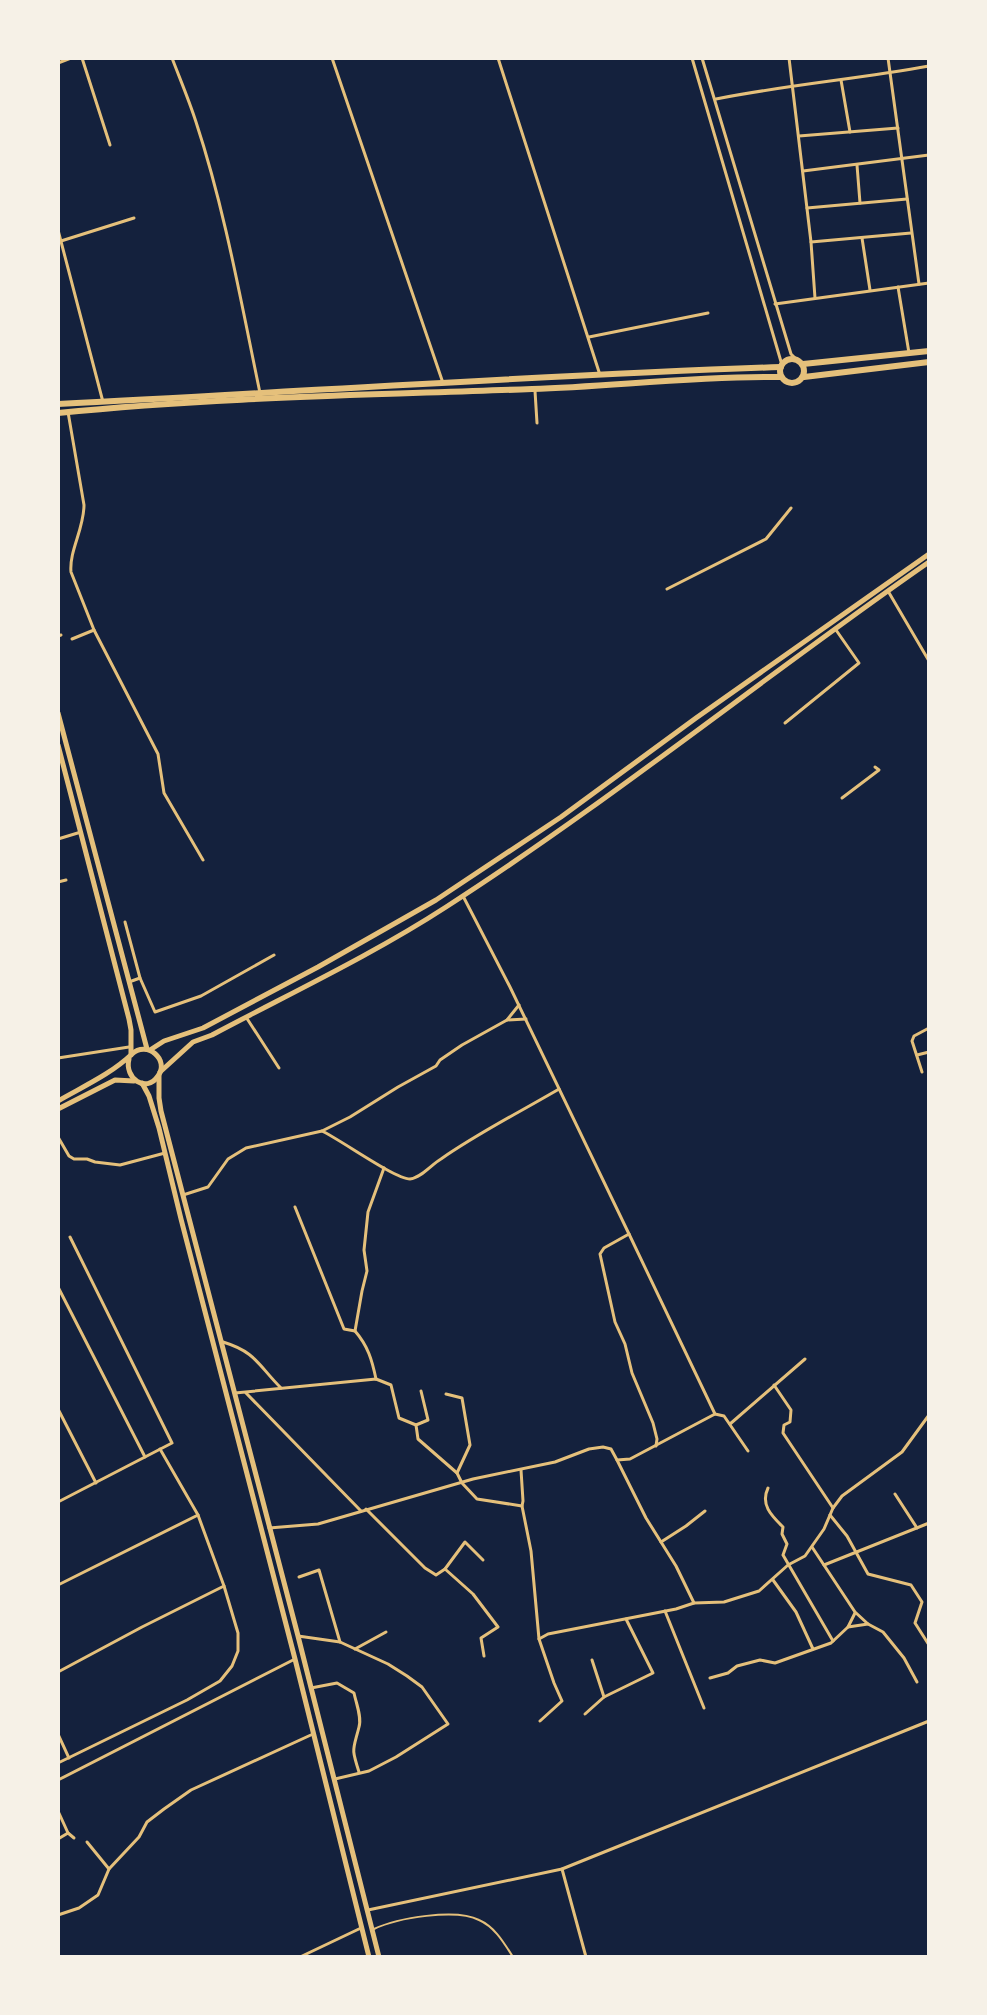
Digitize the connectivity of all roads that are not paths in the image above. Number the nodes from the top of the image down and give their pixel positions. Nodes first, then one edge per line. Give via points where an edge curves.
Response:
1 (71, 58) edge
2 (82, 58) edge
3 (172, 58) edge
4 (332, 58) edge
5 (498, 58) edge
6 (692, 58) edge
7 (702, 58) edge
8 (789, 58) edge
9 (888, 58) edge
10 (58, 63) edge
11 (929, 66) edge
12 (890, 73) junction
13 (841, 79) junction
14 (793, 86) junction
15 (714, 100) junction
16 (898, 128) junction
17 (850, 132) junction
18 (799, 136) junction
19 (110, 145) dead end
20 (929, 155) edge
21 (901, 160) junction
22 (857, 165) junction
23 (803, 171) junction
24 (908, 199) junction
25 (860, 203) junction
26 (807, 208) junction
27 (134, 218) dead end
28 (58, 230) edge
29 (911, 233) junction
30 (862, 238) junction
31 (61, 241) junction
32 (811, 242) junction
33 (929, 283) edge
34 (919, 284) junction
35 (898, 287) junction
36 (871, 292) junction
37 (815, 298) junction
38 (775, 304) junction
39 (708, 313) dead end
40 (589, 337) junction
41 (929, 351) edge
42 (909, 353) junction
43 (796, 359) junction
44 (929, 362) edge
45 (803, 364) junction
46 (781, 366) junction
47 (600, 375) junction
48 (781, 377) junction
49 (804, 377) junction
50 (443, 383) junction
51 (535, 389) junction
52 (260, 393) junction
53 (103, 402) junction
54 (58, 404) edge
55 (68, 412) junction
56 (58, 413) edge
57 (537, 423) dead end
58 (791, 508) dead end
59 (929, 554) edge
60 (929, 562) edge
61 (667, 589) dead end
62 (888, 591) junction
63 (94, 630) junction
64 (836, 630) junction
65 (72, 639) dead end
66 (929, 661) edge
67 (58, 713) edge
68 (785, 723) dead end
69 (58, 746) edge
70 (875, 767) dead end
71 (842, 798) dead end
72 (81, 832) junction
73 (58, 839) edge
74 (203, 860) dead end
75 (66, 880) dead end
76 (58, 882) edge
77 (463, 896) junction
78 (125, 922) dead end
79 (274, 955) dead end
80 (140, 978) junction
81 (129, 982) junction
82 (519, 1005) junction
83 (246, 1017) junction
84 (526, 1019) junction
85 (507, 1020) junction
86 (929, 1028) edge
87 (131, 1046) junction
88 (148, 1049) junction
89 (929, 1052) edge
90 (916, 1055) junction
91 (130, 1057) junction
92 (58, 1058) edge
93 (279, 1068) dead end
94 (922, 1072) dead end
95 (160, 1074) junction
96 (140, 1082) junction
97 (559, 1089) junction
98 (58, 1101) edge
99 (58, 1109) edge
100 (322, 1131) junction
101 (58, 1137) edge
102 (165, 1153) junction
103 (384, 1168) junction
104 (182, 1195) junction
105 (295, 1207) dead end
106 (629, 1234) junction
107 (70, 1237) dead end
108 (58, 1287) edge
109 (355, 1331) junction
110 (221, 1341) junction
111 (805, 1359) dead end
112 (376, 1379) junction
113 (774, 1385) junction
114 (281, 1388) junction
115 (421, 1391) dead end
116 (245, 1392) junction
117 (235, 1393) junction
118 (446, 1394) dead end
119 (58, 1409) edge
120 (715, 1414) junction
121 (929, 1415) edge
122 (730, 1424) junction
123 (416, 1425) junction
124 (656, 1432) junction
125 (665, 1439) junction
126 (656, 1446) junction
127 (160, 1449) junction
128 (748, 1451) dead end
129 (145, 1457) junction
130 (617, 1460) junction
131 (521, 1470) junction
132 (457, 1473) junction
133 (96, 1483) junction
134 (462, 1483) junction
135 (768, 1488) dead end
136 (895, 1494) dead end
137 (58, 1502) edge
138 (522, 1506) junction
139 (833, 1508) junction
140 (363, 1510) junction
141 (705, 1511) dead end
142 (198, 1515) junction
143 (830, 1515) junction
144 (928, 1524) edge
145 (269, 1528) junction
146 (917, 1528) junction
147 (661, 1542) junction
148 (812, 1547) junction
149 (857, 1553) junction
150 (483, 1560) dead end
151 (788, 1565) junction
152 (824, 1565) junction
153 (445, 1569) junction
154 (299, 1577) dead end
155 (773, 1579) junction
156 (58, 1585) edge
157 (224, 1586) junction
158 (694, 1603) junction
159 (665, 1611) junction
160 (855, 1612) junction
161 (626, 1619) junction
162 (868, 1624) junction
163 (848, 1627) junction
164 (386, 1632) dead end
165 (298, 1636) junction
166 (539, 1639) junction
167 (833, 1641) junction
168 (340, 1642) junction
169 (929, 1645) edge
170 (355, 1649) junction
171 (813, 1649) junction
172 (484, 1656) dead end
173 (295, 1659) junction
174 (592, 1660) dead end
175 (58, 1672) edge
176 (710, 1678) dead end
177 (917, 1682) dead end
178 (311, 1688) junction
179 (604, 1697) junction
180 (704, 1708) dead end
181 (585, 1714) dead end
182 (540, 1721) dead end
183 (929, 1721) edge
184 (58, 1734) edge
185 (313, 1734) junction
186 (69, 1758) junction
187 (58, 1763) edge
188 (359, 1773) junction
189 (334, 1779) junction
190 (58, 1780) edge
191 (58, 1811) edge
192 (68, 1833) junction
193 (74, 1838) dead end
194 (58, 1839) edge
195 (87, 1842) dead end
196 (109, 1869) junction
197 (562, 1869) junction
198 (368, 1910) junction
199 (58, 1915) edge
200 (361, 1928) junction
201 (373, 1929) junction
202 (300, 1957) edge
203 (369, 1957) edge
204 (379, 1957) edge
205 (513, 1957) edge
206 (586, 1957) edge

1 - 10 street
2 - 19 street
3 - 52 street via 210,170
4 - 50 street
5 - 40 street
6 - 46 street
7 - 15 street
8 - 14 street
9 - 12 street
11 - 12 street
12 - 13 street
12 - 16 street
13 - 14 street
13 - 17 street
14 - 15 street
14 - 18 street
15 - 38 street
16 - 17 street
16 - 21 street
17 - 18 street
18 - 23 street
20 - 21 street
21 - 22 street
21 - 24 street
22 - 23 street
22 - 25 street
23 - 26 street
24 - 25 street
24 - 29 street
25 - 26 street
26 - 32 street
27 - 31 street
28 - 31 street
29 - 30 street
29 - 34 street
30 - 32 street
30 - 36 street
31 - 53 street
32 - 37 street
33 - 34 street
34 - 35 street
35 - 36 street
35 - 42 street
36 - 37 street
37 - 38 street
38 - 43 street
39 - 40 street
40 - 47 street
41 - 42 highway
42 - 45 highway
43 - 45 highway
43 - 46 highway
44 - 49 highway
45 - 49 highway
46 - 47 highway
46 - 48 highway
47 - 50 highway
48 - 49 highway via 794,384
48 - 51 highway
50 - 52 highway
51 - 55 highway
51 - 57 street
52 - 53 highway
53 - 54 highway
55 - 56 highway
55 - 63 street via 84,505 71,572
58 - 61 street via 766,539
59 - 88 main road via 436,900 203,1028
60 - 62 main road
62 - 64 main road
62 - 66 street
63 - 65 street
63 - 74 street via 158,754 164,793
64 - 68 street via 859,663
64 - 77 main road
67 - 81 main road
69 - 72 main road
70 - 71 street via 879,770
72 - 73 street
72 - 87 main road via 129,1019
75 - 76 street
77 - 82 street
77 - 83 main road
78 - 80 street
79 - 80 street via 201,996 155,1012
80 - 81 street
81 - 88 main road
82 - 84 street
82 - 85 street
83 - 93 street
83 - 95 main road via 193,1042
84 - 85 street
84 - 97 street
85 - 100 street
86 - 90 street via 912,1038
87 - 91 main road
87 - 92 street
88 - 91 main road
88 - 95 main road via 158,1056
89 - 90 street
90 - 94 street
91 - 96 main road via 129,1075
91 - 98 main road
95 - 96 main road
95 - 104 main road via 161,1111
96 - 99 main road via 115,1080
96 - 102 main road via 155,1112
97 - 103 street via 416,1177 404,1178
97 - 106 street
100 - 103 street
100 - 104 street via 246,1148 228,1159 208,1187
101 - 102 street via 74,1159 120,1165
102 - 173 main road
103 - 109 street via 368,1212 367,1271
104 - 110 main road
105 - 109 street via 344,1329
106 - 120 street
106 - 124 street via 600,1254 615,1322
107 - 127 street via 172,1443
108 - 129 street
109 - 112 street via 369,1350
110 - 114 street via 251,1355
110 - 117 main road
111 - 113 street
112 - 114 street
112 - 123 street via 391,1385 399,1418
113 - 122 street
113 - 139 street via 792,1415 783,1433
114 - 116 street
115 - 123 street via 428,1420
116 - 117 street
116 - 140 street
117 - 145 main road
118 - 132 street via 462,1398 470,1445
119 - 133 street
120 - 122 street
120 - 125 street
121 - 139 street via 902,1452
122 - 128 street
123 - 132 street via 418,1439
124 - 125 street
124 - 126 street
125 - 126 street
126 - 130 street
127 - 129 street
127 - 142 street
129 - 133 street
130 - 131 street via 603,1447
130 - 147 street
131 - 134 street
131 - 138 street
132 - 134 street
133 - 137 street
134 - 138 street via 477,1499
134 - 140 street
135 - 151 street via 766,1505 770,1517 783,1527
136 - 146 street
138 - 166 street
139 - 143 street
140 - 145 street via 318,1524
140 - 153 street via 425,1568 436,1575
141 - 147 street
142 - 156 street
142 - 157 street
143 - 148 street
143 - 149 street
144 - 146 street
145 - 165 main road
146 - 149 street
147 - 158 street
148 - 151 street
148 - 152 street
149 - 152 street
149 - 169 street via 868,1574 911,1585 922,1602 915,1623
150 - 153 street via 465,1542
151 - 155 street
151 - 167 street
152 - 160 street
153 - 172 street via 498,1627 481,1638
154 - 168 street via 319,1570
155 - 158 street via 745,1597
155 - 171 street
157 - 175 street
157 - 186 street via 238,1651 220,1681
158 - 159 street
159 - 161 street
159 - 180 street
160 - 162 street
160 - 163 street
161 - 166 street
161 - 179 street via 653,1673
162 - 163 street
162 - 177 street via 883,1632
163 - 167 street
164 - 170 street
165 - 168 street
165 - 178 main road
166 - 182 street via 562,1701
167 - 171 street
168 - 170 street
170 - 188 street via 422,1687 448,1724
171 - 176 street via 775,1663 760,1660 737,1666
173 - 185 main road
173 - 190 street
174 - 179 street
178 - 188 street via 337,1683 354,1693 360,1724 352,1752
178 - 189 main road
179 - 181 street
183 - 197 street
184 - 186 street
185 - 196 street via 191,1790 147,1822
185 - 200 main road
186 - 187 street
188 - 189 street
189 - 198 main road
191 - 192 street
192 - 193 street
192 - 194 street
195 - 196 street
196 - 199 street via 98,1895
197 - 198 street
197 - 206 street
198 - 201 main road
200 - 202 street
200 - 203 main road
201 - 204 main road
201 - 205 lane via 406,1919 467,1916 490,1926

